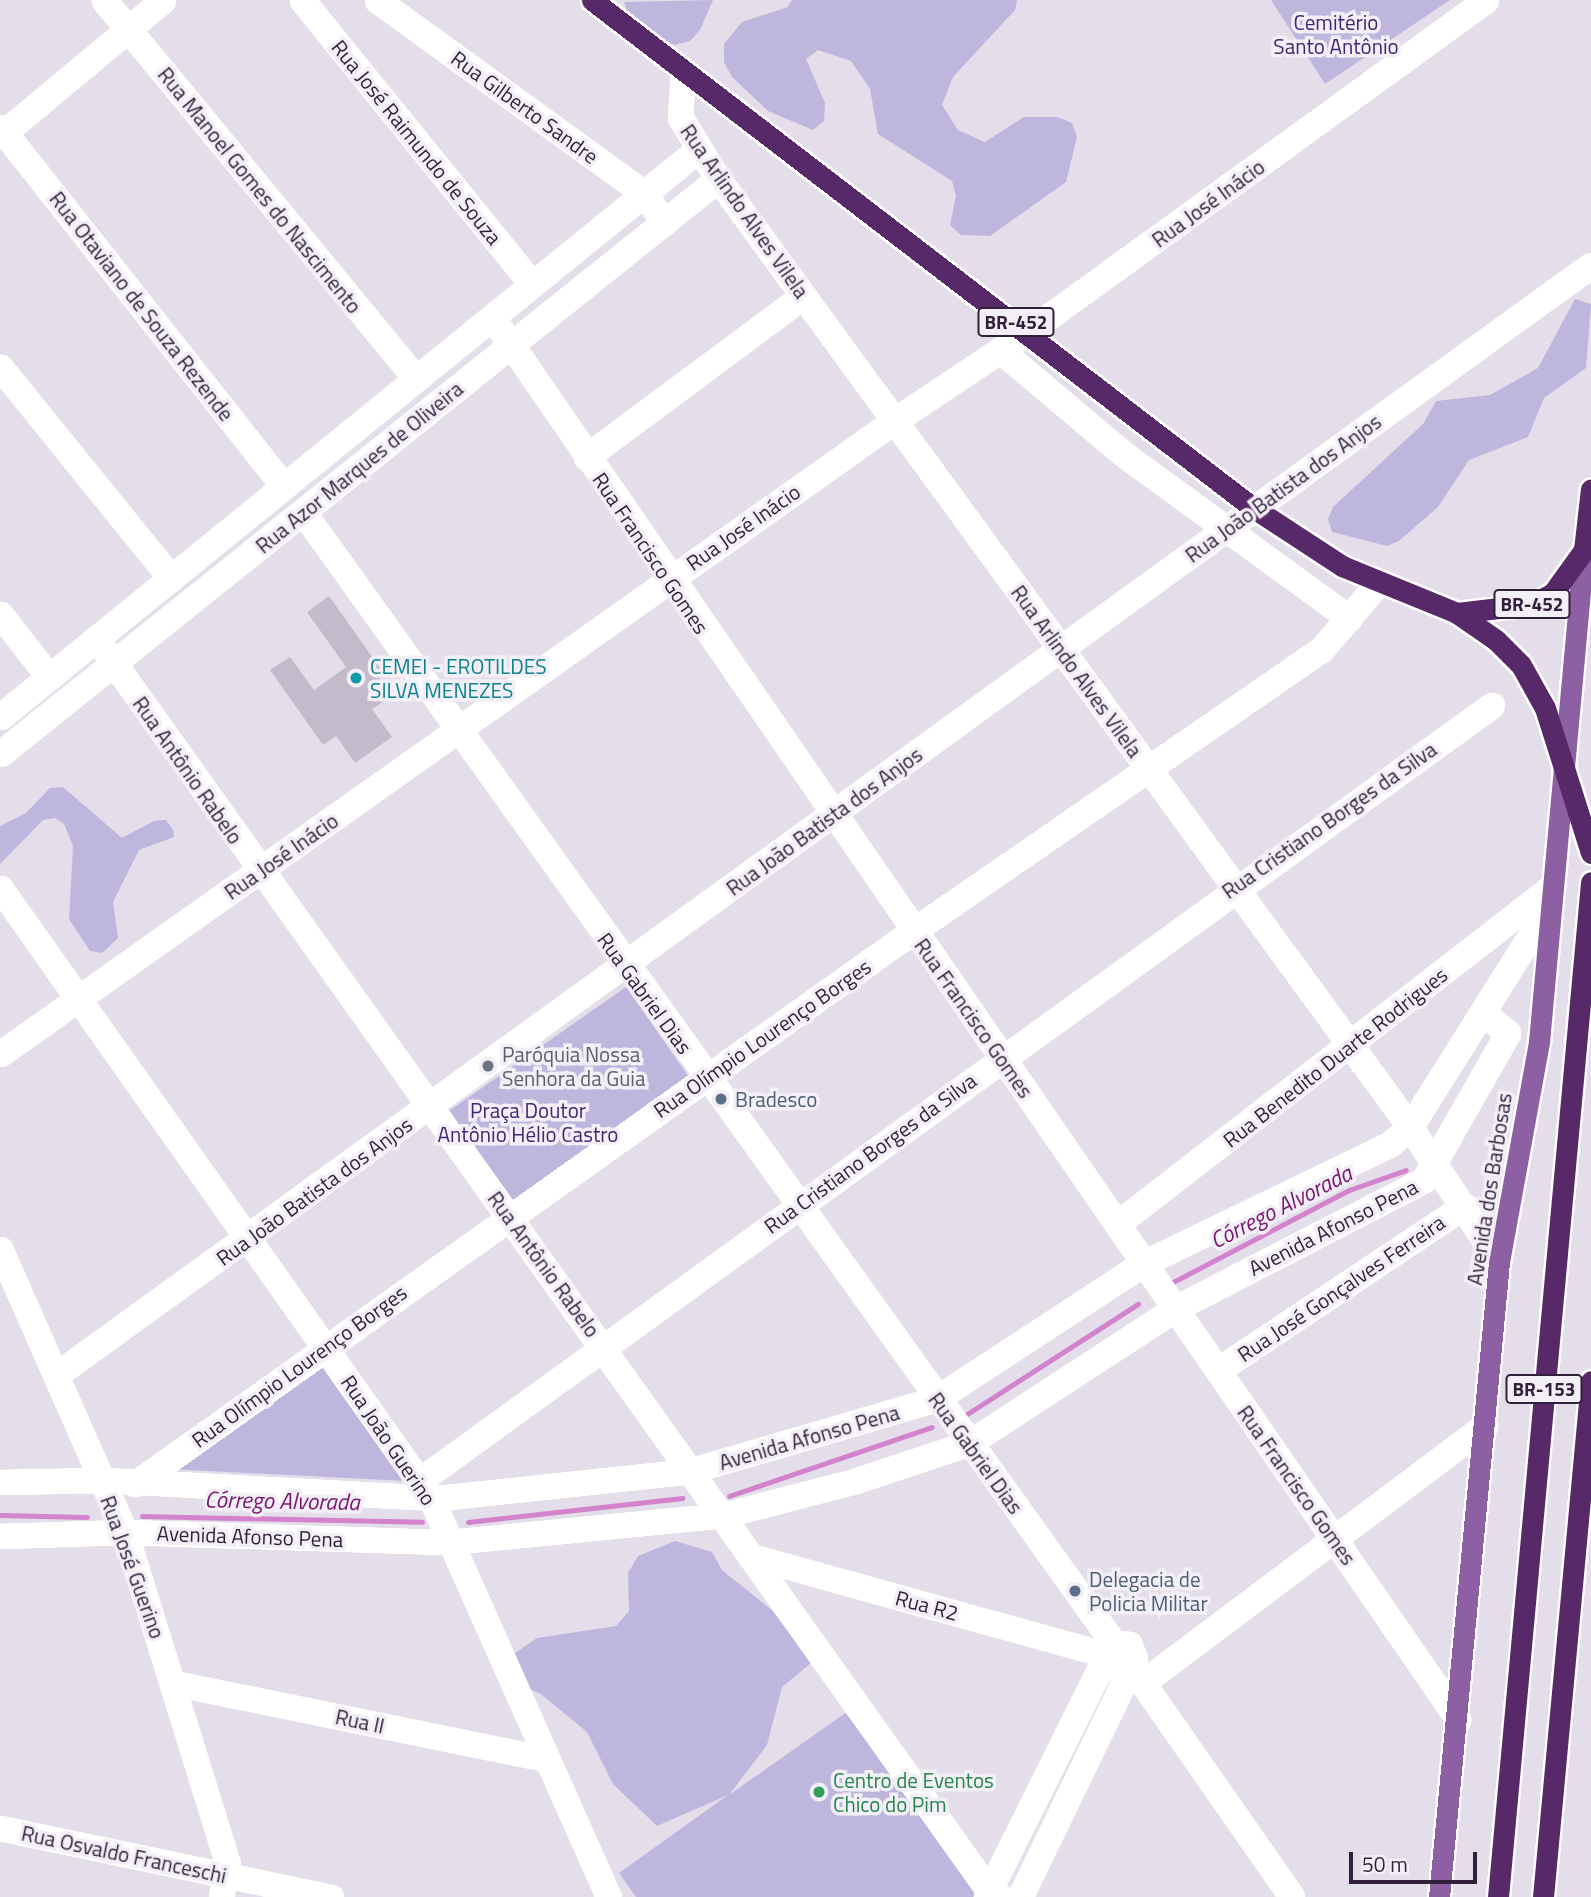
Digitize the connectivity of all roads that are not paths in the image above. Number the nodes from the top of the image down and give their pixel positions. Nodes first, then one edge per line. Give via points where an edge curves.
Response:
1 (104, 0) edge
2 (163, 0) edge
3 (302, 0) edge
4 (377, 0) edge
5 (592, 0) edge
6 (1486, 0) edge
7 (128, 29) junction
8 (683, 72) junction
9 (1, 131) edge
10 (699, 149) junction
11 (718, 179) junction
12 (644, 194) junction
13 (664, 223) junction
14 (1591, 265) edge
15 (533, 284) junction
16 (803, 296) junction
17 (492, 317) junction
18 (1029, 331) junction
19 (512, 345) junction
20 (1000, 350) junction
21 (0, 367) edge
22 (416, 379) junction
23 (366, 419) junction
24 (894, 421) junction
25 (387, 444) junction
26 (586, 457) junction
27 (284, 486) junction
28 (1591, 489) edge
29 (1252, 507) junction
30 (303, 512) junction
31 (239, 522) junction
32 (1228, 530) junction
33 (257, 549) junction
34 (1584, 550) junction
35 (171, 578) junction
36 (668, 580) junction
37 (1378, 583) junction
38 (1457, 613) junction
39 (0, 614) edge
40 (1349, 618) junction
41 (96, 638) junction
42 (1061, 650) junction
43 (114, 664) junction
44 (49, 677) junction
45 (1492, 705) dead end
46 (0, 717) edge
47 (458, 729) junction
48 (0, 754) edge
49 (1151, 772) junction
50 (1562, 772) junction
51 (832, 814) junction
52 (1591, 853) edge
53 (260, 872) junction
54 (1591, 882) edge
55 (0, 888) edge
56 (1233, 888) junction
57 (1551, 895) junction
58 (914, 931) junction
59 (625, 966) junction
60 (79, 998) junction
61 (1482, 1012) junction
62 (1508, 1033) junction
63 (1539, 1042) junction
64 (1349, 1048) junction
65 (0, 1054) edge
66 (1001, 1056) junction
67 (706, 1078) junction
68 (430, 1107) junction
69 (1410, 1127) junction
70 (1433, 1164) junction
71 (1464, 1206) junction
72 (799, 1207) junction
73 (510, 1215) junction
74 (1117, 1224) junction
75 (251, 1238) junction
76 (0, 1249) edge
77 (1499, 1262) junction
78 (1144, 1263) junction
79 (1176, 1308) junction
80 (326, 1346) junction
81 (603, 1347) junction
82 (1218, 1370) junction
83 (56, 1375) junction
84 (1591, 1381) edge
85 (936, 1399) junction
86 (1485, 1425) junction
87 (969, 1443) junction
88 (690, 1471) junction
89 (102, 1480) junction
90 (0, 1482) edge
91 (135, 1484) junction
92 (425, 1489) junction
93 (724, 1515) junction
94 (125, 1532) junction
95 (0, 1536) edge
96 (450, 1542) junction
97 (1336, 1542) junction
98 (750, 1556) junction
99 (1107, 1652) junction
100 (1134, 1673) junction
101 (173, 1684) junction
102 (1458, 1719) junction
103 (547, 1759) junction
104 (0, 1828) edge
105 (226, 1875) junction
106 (992, 1895) edge
107 (221, 1897) edge
108 (331, 1897) edge
109 (609, 1897) edge
110 (1020, 1897) edge
111 (1292, 1897) edge
112 (1439, 1897) edge
113 (1497, 1897) edge
114 (1543, 1897) edge

1 - 7 street, Rua Manoel Gomes do Nascimento
2 - 7 street
3 - 15 street, Rua José Raimundo de Souza
4 - 12 street, Rua Gilberto Sandre
5 - 8 highway, BR-452
6 - 18 street, Rua José Inácio
7 - 9 street
7 - 22 street, Rua Manoel Gomes do Nascimento
8 - 10 street, Rua Arlindo Alves Vilela via 680,117
8 - 18 highway, BR-452
9 - 27 street, Rua Otaviano de Souza Rezende
10 - 11 street, Rua Arlindo Alves Vilela
10 - 12 street, Rua Azor Marques de Oliveira
11 - 13 street, Rua Azor Marques de Oliveira
11 - 16 street, Rua Arlindo Alves Vilela
12 - 13 street, Rua Gilberto Sandre
12 - 15 street, Rua Azor Marques de Oliveira
13 - 19 street, Rua Azor Marques de Oliveira
14 - 29 street, Rua João Batista dos Anjos
15 - 17 street, Rua Azor Marques de Oliveira
16 - 24 street, Rua Arlindo Alves Vilela
16 - 26 street
17 - 19 street, Rua Francisco Gomes
17 - 22 street, Rua Azor Marques de Oliveira
18 - 20 street, Rua José Inácio
18 - 29 highway, BR-452
19 - 25 street, Rua Azor Marques de Oliveira
19 - 26 street, Rua Francisco Gomes
20 - 24 street, Rua José Inácio
20 - 32 street via 1126,456
21 - 35 street
22 - 23 street, Rua Azor Marques de Oliveira
23 - 25 street
23 - 27 street, Rua Azor Marques de Oliveira
24 - 36 street, Rua José Inácio
24 - 42 street, Rua Arlindo Alves Vilela
25 - 30 street, Rua Azor Marques de Oliveira
26 - 36 street, Rua Francisco Gomes
27 - 31 street, Rua Azor Marques de Oliveira
28 - 34 highway, Avenida dos Barbosas
29 - 32 street, Rua João Batista dos Anjos
29 - 37 highway, BR-452 via 1342,566
30 - 33 street, Rua Azor Marques de Oliveira
30 - 47 street, Rua Gabriel Dias
31 - 33 street
31 - 35 street, Rua Azor Marques de Oliveira
32 - 40 street
32 - 42 street, Rua João Batista dos Anjos
33 - 43 street, Rua Azor Marques de Oliveira
34 - 38 highway, BR-452 via 1553,593 1533,604
34 - 50 main road, Avenida dos Barbosas
35 - 41 street, Rua Azor Marques de Oliveira
36 - 47 street, Rua José Inácio
36 - 51 street, Rua Francisco Gomes
37 - 38 highway, BR-452
37 - 40 street, Rua Olímpio Lourenço Borges
38 - 50 highway, BR-452 via 1521,665 1545,708
39 - 44 street
40 - 49 street, Rua Olímpio Lourenço Borges via 1321,650
41 - 43 street, Rua Antônio Rabelo
41 - 44 street, Rua Azor Marques de Oliveira
42 - 49 street, Rua Arlindo Alves Vilela
42 - 51 street, Rua João Batista dos Anjos
43 - 48 street, Rua Azor Marques de Oliveira
43 - 53 street, Rua Antônio Rabelo
44 - 46 street, Rua Azor Marques de Oliveira
45 - 56 street, Rua Cristiano Borges da Silva
47 - 53 street, Rua José Inácio
47 - 59 street, Rua Gabriel Dias
49 - 56 street, Rua Arlindo Alves Vilela
49 - 58 street, Rua Olímpio Lourenço Borges
50 - 52 highway, BR-452
50 - 57 main road, Avenida dos Barbosas
51 - 58 street, Rua Francisco Gomes
51 - 59 street, Rua João Batista dos Anjos
53 - 60 street, Rua José Inácio
53 - 68 street, Rua Antônio Rabelo
54 - 113 highway, BR-153
55 - 60 street, Rua João Guerino
56 - 64 street, Rua Arlindo Alves Vilela
56 - 66 street, Rua Cristiano Borges da Silva
57 - 61 street, Avenida Afonso Pena
57 - 63 main road, Avenida dos Barbosas
57 - 64 street, Rua Benedito Duarte Rodrigues
58 - 66 street, Rua Francisco Gomes
58 - 67 street, Rua Olímpio Lourenço Borges
59 - 67 street, Rua Gabriel Dias
59 - 68 street, Rua João Batista dos Anjos
60 - 65 street, Rua José Inácio
60 - 75 street, Rua João Guerino
61 - 62 street
61 - 69 street, Avenida Afonso Pena
62 - 63 street
62 - 70 street, Avenida Afonso Pena
63 - 77 main road, Avenida dos Barbosas
64 - 69 street, Rua Arlindo Alves Vilela
64 - 74 street, Rua Benedito Duarte Rodrigues
66 - 72 street, Rua Cristiano Borges da Silva
66 - 74 street, Rua Francisco Gomes
67 - 72 street, Rua Gabriel Dias
67 - 73 street, Rua Olímpio Lourenço Borges
68 - 73 street, Rua Antônio Rabelo
68 - 75 street, Rua João Batista dos Anjos
69 - 70 street, Rua Arlindo Alves Vilela
69 - 78 street, Avenida Afonso Pena via 1390,1144
70 - 71 street, Rua Arlindo Alves Vilela
70 - 79 street, Avenida Afonso Pena via 1424,1180
71 - 77 street, Rua Arlindo Alves Vilela
71 - 82 street, Rua José Gonçalves Ferreira
72 - 81 street, Rua Cristiano Borges da Silva
72 - 85 street, Rua Gabriel Dias
73 - 80 street, Rua Olímpio Lourenço Borges
73 - 81 street, Rua Antônio Rabelo
74 - 78 street, Rua Francisco Gomes
75 - 80 street, Rua João Guerino
75 - 83 street, Rua João Batista dos Anjos
76 - 83 street, Rua José Guerino
77 - 86 main road, Avenida dos Barbosas
78 - 79 street, Rua Francisco Gomes
78 - 85 street, Avenida Afonso Pena
79 - 82 street, Rua Francisco Gomes
79 - 87 street, Avenida Afonso Pena
80 - 91 street, Rua Olímpio Lourenço Borges
80 - 92 street, Rua João Guerino
81 - 88 street, Rua Antônio Rabelo
81 - 92 street, Rua Cristiano Borges da Silva
82 - 97 street, Rua Francisco Gomes
83 - 89 street, Rua José Guerino
84 - 114 highway, BR-153
85 - 87 street, Rua Gabriel Dias
85 - 88 street, Avenida Afonso Pena
86 - 97 street
86 - 102 main road, Avenida dos Barbosas
87 - 93 street, Avenida Afonso Pena via 852,1482
87 - 99 street, Rua Gabriel Dias
88 - 92 street, Avenida Afonso Pena
88 - 93 street, Rua Antônio Rabelo
89 - 90 street, Avenida Afonso Pena
89 - 91 street, Avenida Afonso Pena
89 - 94 street, Rua José Guerino
91 - 92 street, Avenida Afonso Pena
92 - 96 street, Rua João Guerino
93 - 96 street, Avenida Afonso Pena
93 - 98 street, Rua Antônio Rabelo
94 - 95 street, Avenida Afonso Pena
94 - 96 street, Avenida Afonso Pena
94 - 101 street, Rua José Guerino
96 - 103 street, Rua João Guerino
97 - 100 street
97 - 102 street, Rua Francisco Gomes
98 - 99 street, Rua R2
98 - 106 street, Rua Antônio Rabelo
99 - 100 street via 1114,1671
99 - 106 street
100 - 110 street
100 - 111 street
101 - 103 street, Rua II
101 - 105 street, Rua José Guerino via 228,1864
102 - 112 main road, Avenida dos Barbosas
103 - 109 street, Rua João Guerino
104 - 105 street, Rua Osvaldo Franceschi
105 - 107 street, Rua José Guerino
105 - 108 street, Rua Osvaldo Franceschi

